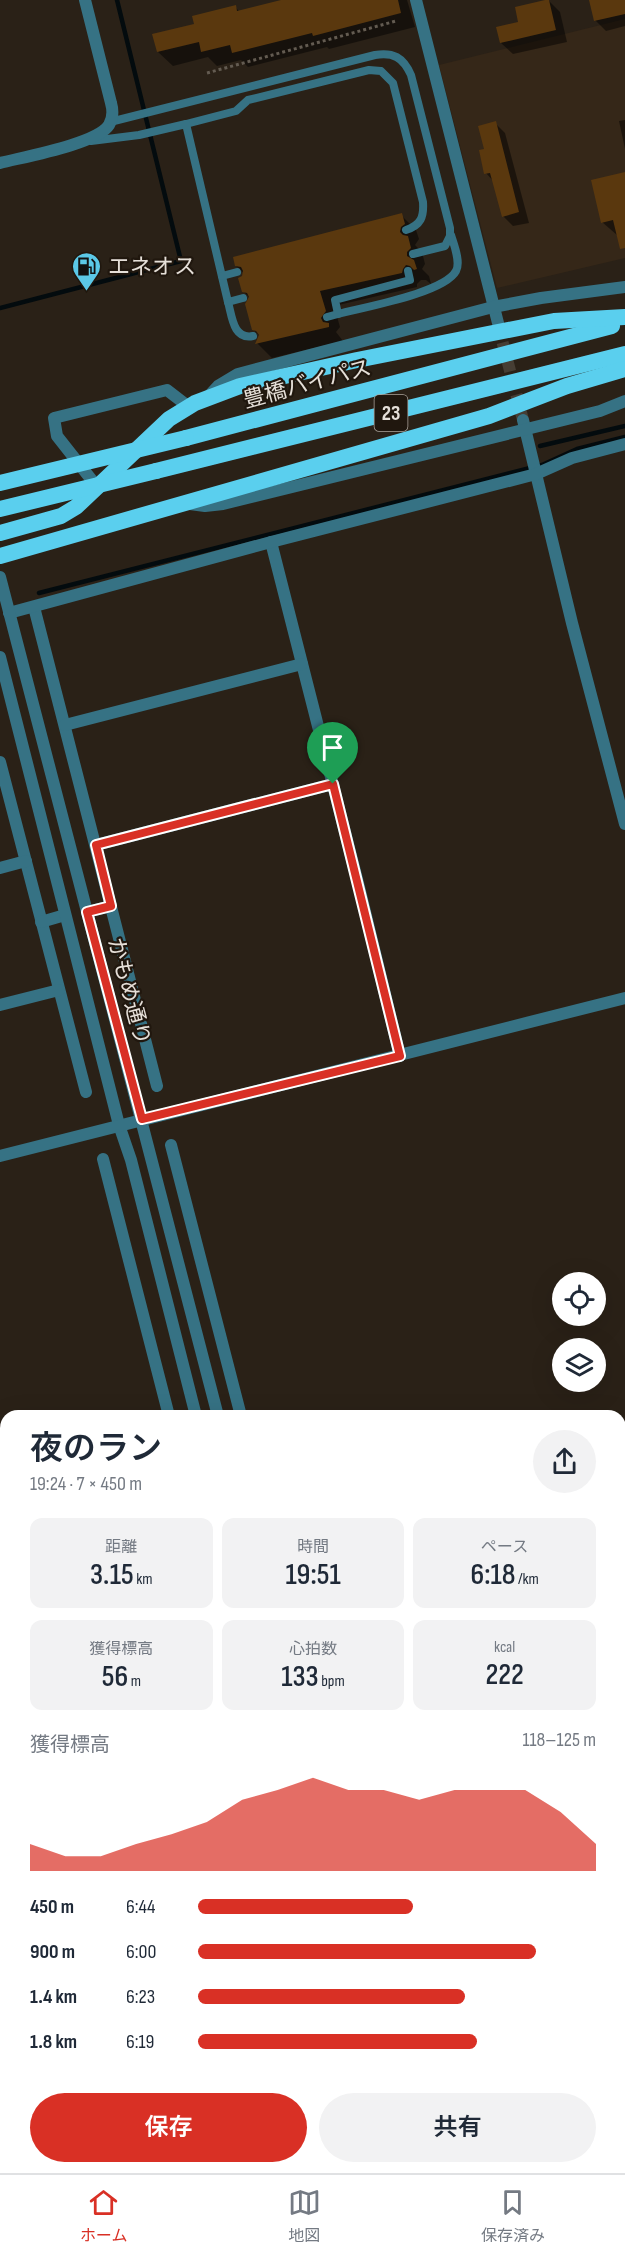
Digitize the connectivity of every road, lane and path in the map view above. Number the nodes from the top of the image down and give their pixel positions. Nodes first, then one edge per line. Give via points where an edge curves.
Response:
1 (85, 0) edge
2 (416, 0) edge
3 (396, 21) dead end
4 (207, 73) dead end
5 (110, 122) junction
6 (186, 124) junction
7 (83, 142) junction
8 (0, 163) edge
9 (450, 228) junction
10 (406, 230) dead end
11 (413, 254) dead end
12 (237, 272) dead end
13 (408, 272) dead end
14 (222, 276) junction
15 (625, 287) edge
16 (243, 298) dead end
17 (228, 302) junction
18 (493, 307) junction
19 (338, 314) junction
20 (327, 317) dead end
21 (625, 320) edge
22 (498, 323) tunnel mouth
23 (253, 336) dead end
24 (625, 354) edge
25 (625, 369) edge
26 (206, 399) junction
27 (625, 401) edge
28 (189, 407) junction
29 (523, 424) junction
30 (625, 444) edge
31 (536, 474) junction
32 (0, 483) edge
33 (98, 488) junction
34 (181, 503) junction
35 (0, 509) edge
36 (0, 533) edge
37 (271, 542) junction
38 (0, 556) edge
39 (0, 577) edge
40 (34, 607) junction
41 (9, 613) junction
42 (0, 657) edge
43 (302, 664) junction
44 (65, 725) junction
45 (0, 762) edge
46 (333, 784) junction
47 (625, 824) edge
48 (96, 845) junction
49 (26, 861) junction
50 (0, 868) edge
51 (111, 906) junction
52 (87, 912) junction
53 (65, 915) junction
54 (41, 922) junction
55 (59, 990) junction
56 (625, 998) edge
57 (0, 1005) edge
58 (400, 1056) junction
59 (158, 1086) dead end
60 (86, 1092) dead end
61 (142, 1119) junction
62 (119, 1125) junction
63 (171, 1145) dead end
64 (0, 1156) edge
65 (103, 1159) dead end
66 (167, 1410) edge
67 (194, 1410) edge
68 (217, 1410) edge
69 (239, 1410) edge

1 - 5 street via 111,103
2 - 18 street
3 - 4 path
5 - 7 street via 101,134
5 - 9 lane via 375,55 394,55 405,63 411,75
6 - 7 lane
6 - 10 lane via 236,111 248,100 369,70 381,71 393,83 423,202 420,221
6 - 14 lane
7 - 8 street
9 - 11 lane via 445,246
9 - 19 lane via 458,261 456,271 448,279 427,291
12 - 14 lane
13 - 19 lane via 410,280 335,300
14 - 17 lane
15 - 18 street
16 - 17 lane
17 - 23 lane via 235,329 243,336
18 - 22 street
18 - 26 street via 238,374
19 - 20 lane
21 - 26 highway via 554,321 240,386
21 - 32 highway, 豊橋バイパス / 23, bridge via 186,438
24 - 35 highway, 23, bridge
25 - 34 highway, 23 via 489,416
26 - 28 highway
27 - 29 street via 600,411
28 - 33 highway via 169,419
28 - 33 street via 167,390 54,418 57,436
29 - 31 street
29 - 34 street via 223,504
30 - 31 street via 572,458
31 - 37 street
31 - 47 street
33 - 36 highway via 61,516
34 - 38 highway, 23
37 - 40 street
37 - 43 street
39 - 41 street, かもめ通り
40 - 41 street
40 - 44 street
41 - 52 street, かもめ通り
42 - 53 street, かもめ通り
43 - 44 street
43 - 46 street
44 - 48 street
45 - 49 street
46 - 48 street
46 - 58 street
48 - 51 street
49 - 50 street
49 - 54 street
51 - 52 street
51 - 59 street
52 - 61 street, かもめ通り
53 - 54 street
53 - 62 street, かもめ通り
54 - 55 street
55 - 57 street
55 - 60 street
56 - 58 street
58 - 61 street
61 - 62 street
61 - 68 street, かもめ通り
62 - 64 street
62 - 67 street, かもめ通り
63 - 69 street
65 - 66 street

